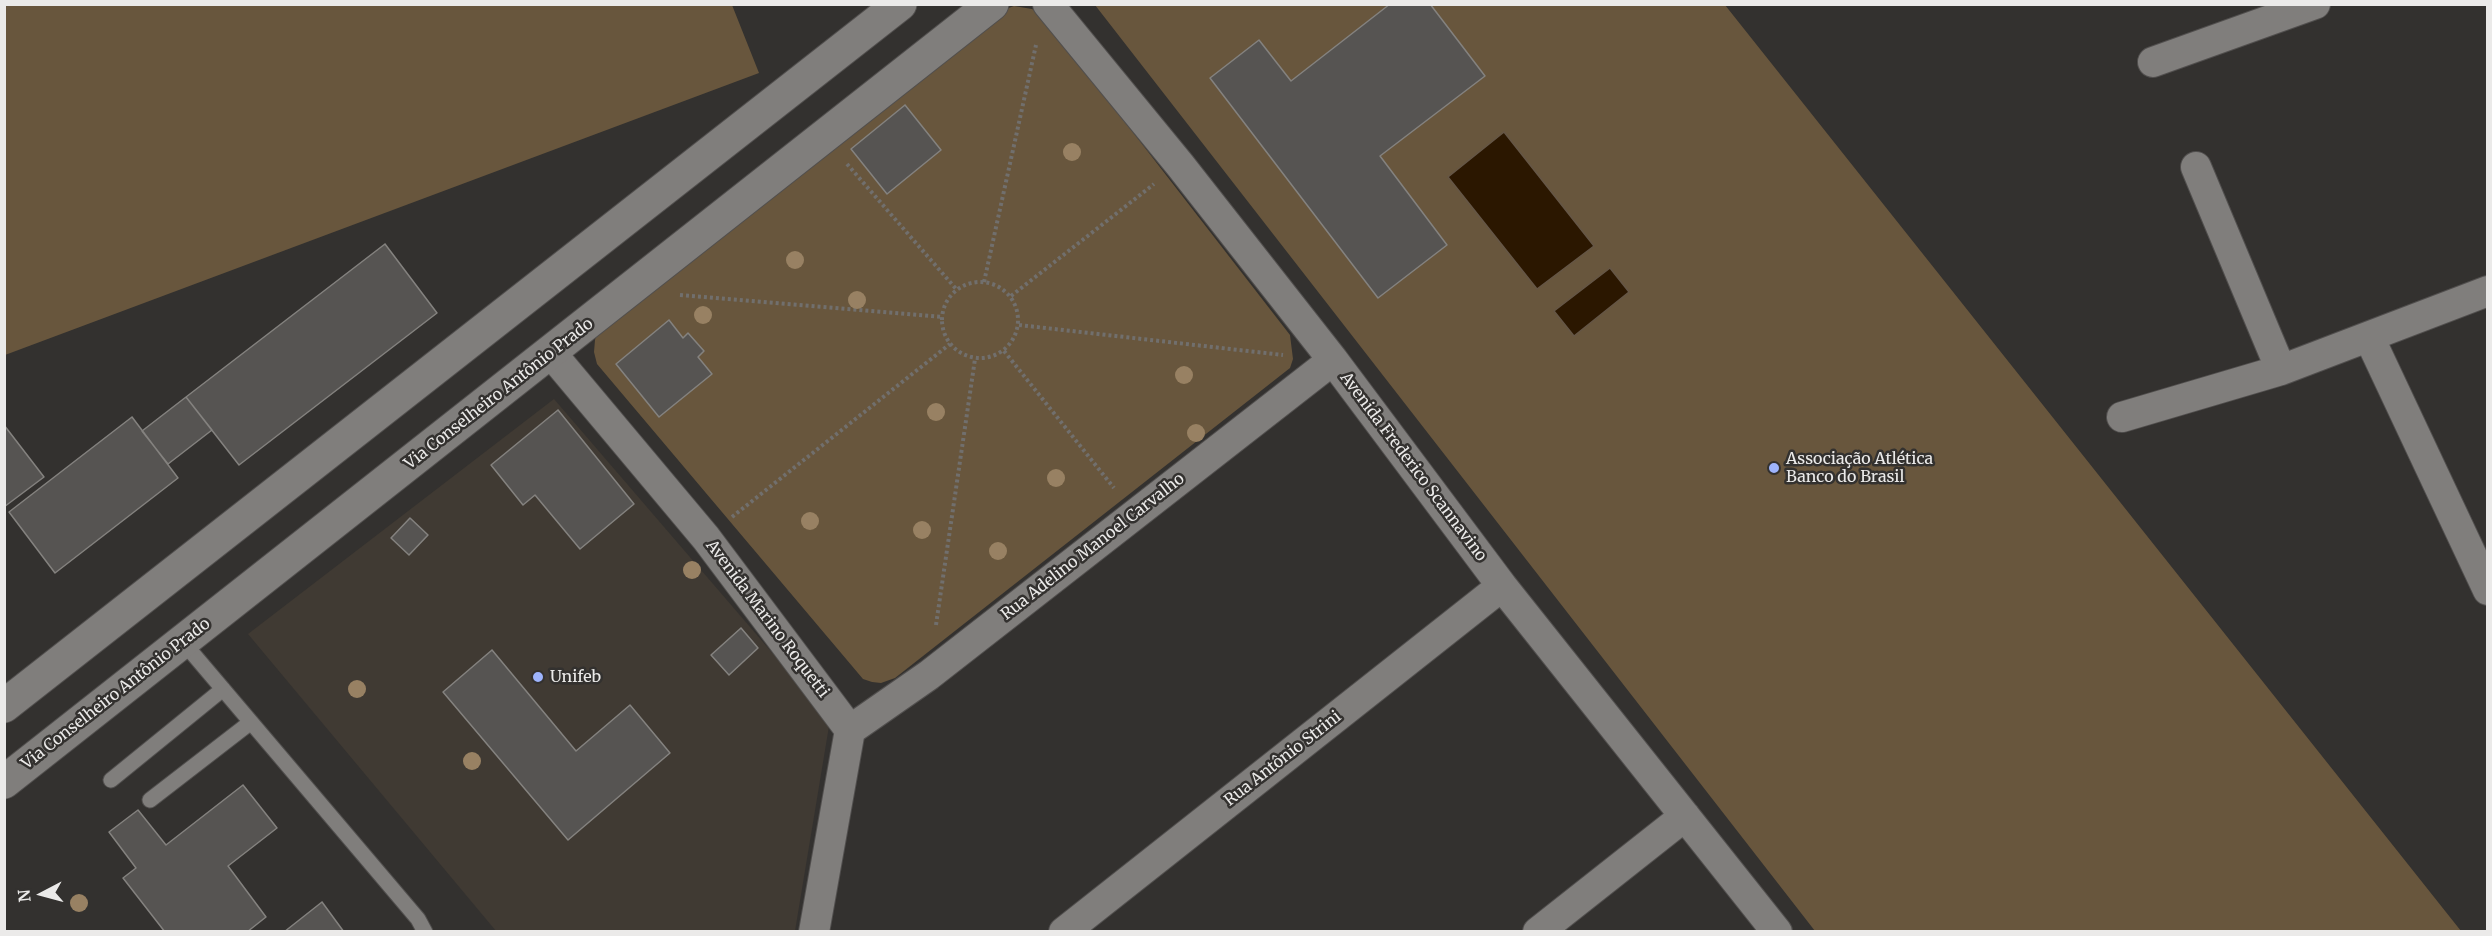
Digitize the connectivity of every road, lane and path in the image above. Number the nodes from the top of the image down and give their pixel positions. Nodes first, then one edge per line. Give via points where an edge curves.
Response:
1 (900, 4) edge
2 (992, 4) edge
3 (1048, 4) edge
4 (2315, 4) edge
5 (1038, 39) dead end
6 (2153, 62) dead end
7 (824, 137) junction
8 (1180, 165) junction
9 (2196, 167) dead end
10 (984, 282) junction
11 (957, 290) junction
12 (629, 291) junction
13 (2487, 291) edge
14 (1011, 296) junction
15 (942, 317) junction
16 (1019, 325) junction
17 (2369, 338) junction
18 (950, 344) junction
19 (1004, 351) junction
20 (551, 353) junction
21 (975, 359) junction
22 (1333, 360) junction
23 (2281, 370) junction
24 (2122, 417) dead end
25 (1136, 514) junction
26 (706, 538) junction
27 (1503, 586) junction
28 (2487, 590) edge
29 (183, 642) junction
30 (929, 675) junction
31 (223, 689) junction
32 (4, 706) edge
33 (251, 722) junction
34 (850, 730) junction
35 (111, 780) dead end
36 (4, 782) edge
37 (150, 800) dead end
38 (1685, 816) junction
39 (425, 932) edge
40 (814, 932) edge
41 (1064, 932) edge
42 (1538, 932) edge
43 (1777, 932) edge

1 - 32 main road
2 - 7 main road, Via Conselheiro Antônio Prado
3 - 8 street, Avenida Frederico Scannavino
4 - 6 street
5 - 10 path
7 - 11 path
7 - 12 main road, Via Conselheiro Antônio Prado
8 - 14 path
8 - 22 street, Avenida Frederico Scannavino
9 - 23 street
10 - 11 path via 970,283
10 - 14 path
11 - 15 path via 946,302
12 - 15 path
12 - 20 main road, Via Conselheiro Antônio Prado
13 - 17 street
14 - 16 path via 1018,310
15 - 18 path via 943,331
16 - 19 path
16 - 22 path
17 - 23 street
17 - 28 street
18 - 21 path
18 - 26 path
19 - 21 path via 991,358
19 - 25 path
20 - 26 street, Avenida Marino Roquetti
20 - 29 main road, Via Conselheiro Antônio Prado
21 - 30 path
22 - 25 street, Rua Adelino Manoel Carvalho
22 - 27 street, Avenida Frederico Scannavino
23 - 24 street
25 - 30 street, Rua Adelino Manoel Carvalho
26 - 34 street, Avenida Marino Roquetti
27 - 38 street, Avenida Frederico Scannavino
27 - 41 street, Rua Antônio Strini
29 - 31 lane
29 - 36 main road, Via Conselheiro Antônio Prado
30 - 34 street, Rua Adelino Manoel Carvalho
31 - 33 lane
31 - 35 lane
33 - 37 lane
33 - 39 lane
34 - 40 street
38 - 42 street
38 - 43 street, Avenida Frederico Scannavino

